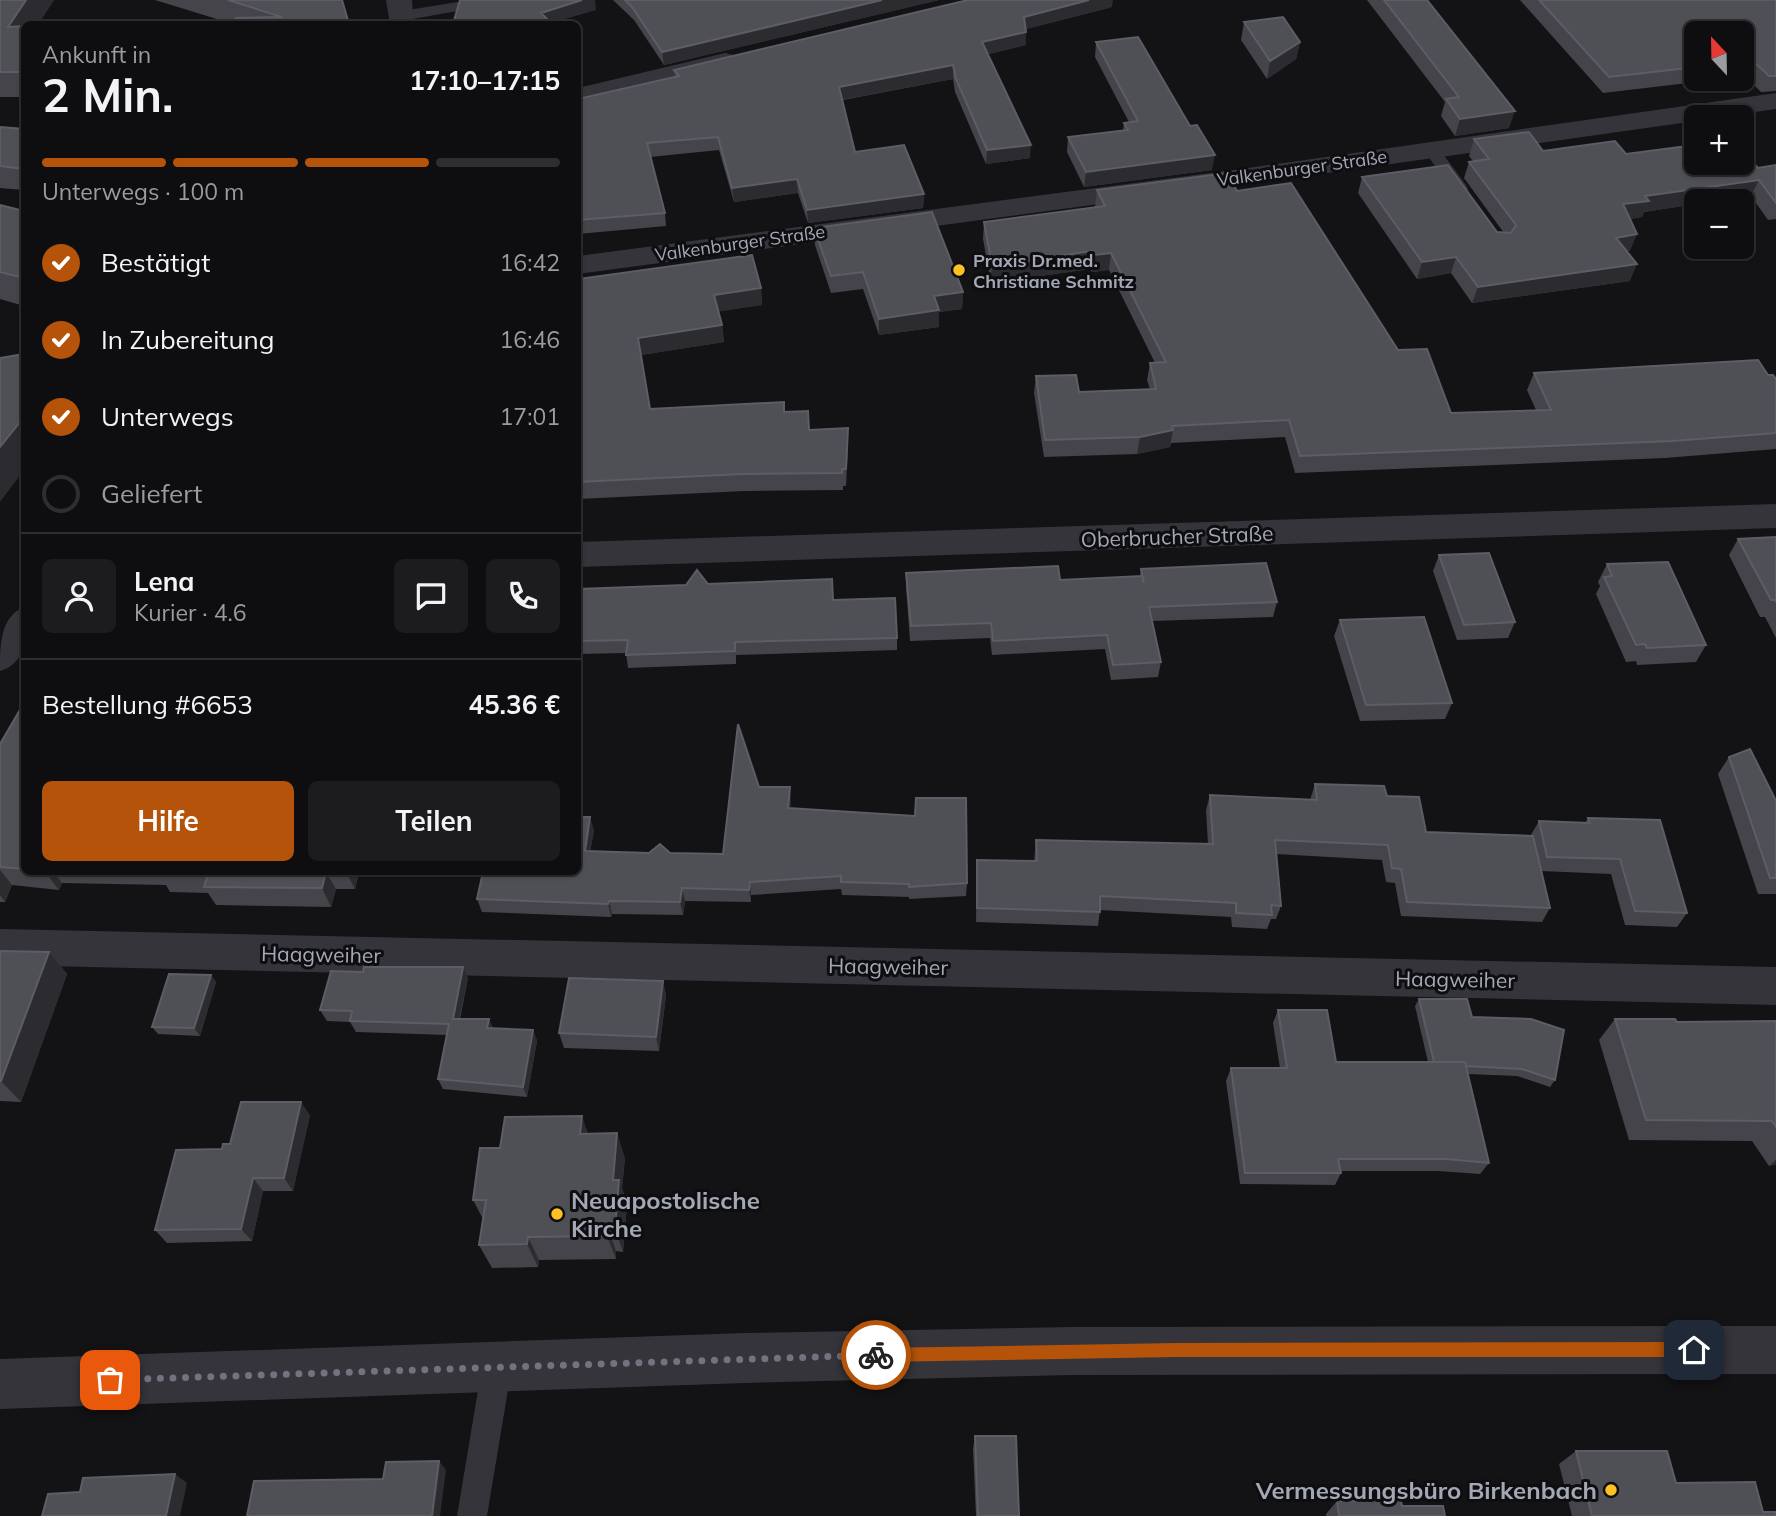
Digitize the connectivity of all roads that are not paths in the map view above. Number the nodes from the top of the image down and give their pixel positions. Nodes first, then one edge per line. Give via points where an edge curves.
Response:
1 (496, 0) edge
2 (401, 14) edge
3 (753, 54) edge
4 (581, 95) edge
5 (1776, 101) edge
6 (1431, 149) junction
7 (1469, 202) edge
8 (581, 265) edge
9 (1776, 516) edge
10 (581, 555) edge
11 (21, 626) edge
12 (0, 657) edge
13 (0, 947) edge
14 (1776, 986) edge
15 (1776, 1350) edge
16 (497, 1366) junction
17 (0, 1384) edge
18 (472, 1516) edge

1 - 2 lane
3 - 4 street
5 - 6 street, Valkenburger Straße
6 - 7 lane
6 - 8 street, Valkenburger Straße
9 - 10 street, Oberbrucher Straße
11 - 12 street
13 - 14 street, Haagweiher
15 - 16 street via 1085,1351
16 - 17 street
16 - 18 lane

